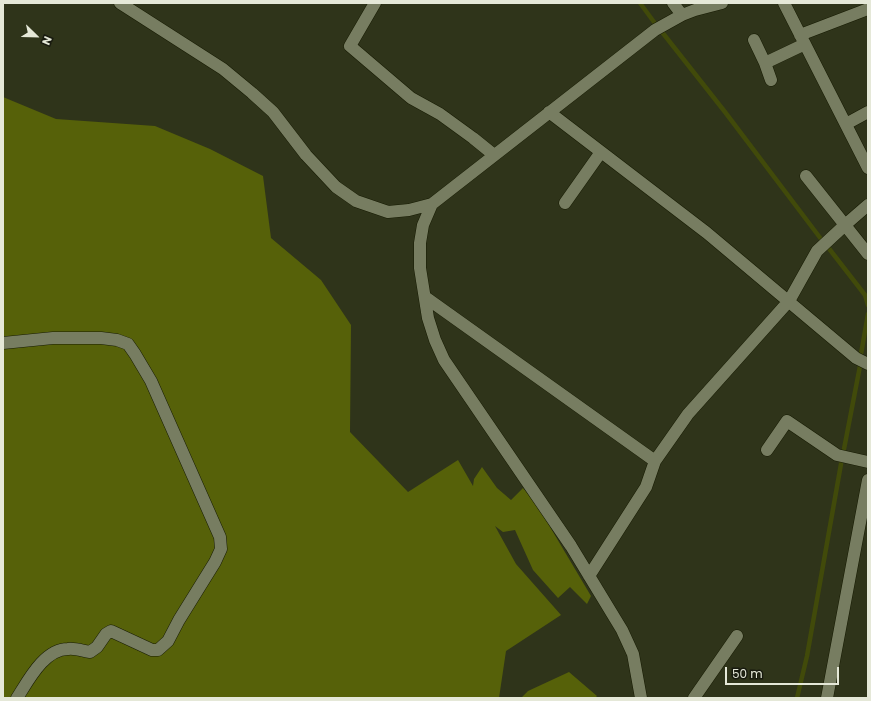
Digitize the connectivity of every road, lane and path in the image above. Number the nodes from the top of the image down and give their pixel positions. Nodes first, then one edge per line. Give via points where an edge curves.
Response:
1 (120, 3) edge
2 (375, 3) edge
3 (673, 3) edge
4 (722, 3) edge
5 (784, 3) edge
6 (868, 9) edge
7 (682, 15) junction
8 (803, 39) junction
9 (754, 40) dead end
10 (765, 63) junction
11 (771, 80) dead end
12 (549, 112) junction
13 (868, 112) edge
14 (846, 124) junction
15 (601, 152) junction
16 (494, 155) junction
17 (868, 168) edge
18 (806, 176) dead end
19 (566, 203) dead end
20 (432, 204) junction
21 (868, 205) edge
22 (845, 225) junction
23 (868, 254) edge
24 (425, 297) junction
25 (789, 301) junction
26 (3, 343) edge
27 (868, 364) edge
28 (767, 450) dead end
29 (655, 460) junction
30 (868, 462) edge
31 (868, 480) edge
32 (589, 576) junction
33 (737, 636) dead end
34 (17, 698) edge
35 (641, 698) edge
36 (694, 698) edge
37 (828, 698) edge

1 - 20 street via 223,69 252,93 273,112 306,155 336,187 356,201 388,212
2 - 16 street via 350,46 411,98 440,114
3 - 7 street
4 - 7 street
5 - 8 street
6 - 8 street
7 - 12 street via 655,30
8 - 10 street
8 - 14 street
9 - 10 street
10 - 11 street
12 - 15 street
12 - 16 street
13 - 14 street
14 - 17 street
15 - 19 street
15 - 25 street via 707,233
16 - 20 street
18 - 22 street
20 - 24 street via 423,225 420,243 420,268
21 - 22 street
22 - 23 street
22 - 25 street via 817,251
24 - 29 street
24 - 32 street via 428,318 444,360
25 - 27 street via 856,358
25 - 29 street via 688,414
26 - 34 street via 53,338 101,338 128,344 151,381 220,537 221,549 168,641 158,650 152,650 111,631 98,647 90,652 67,649 53,654 38,666
28 - 30 street via 787,421 837,455
29 - 32 street via 646,487
31 - 37 street
32 - 35 street via 622,630 633,654
33 - 36 street

